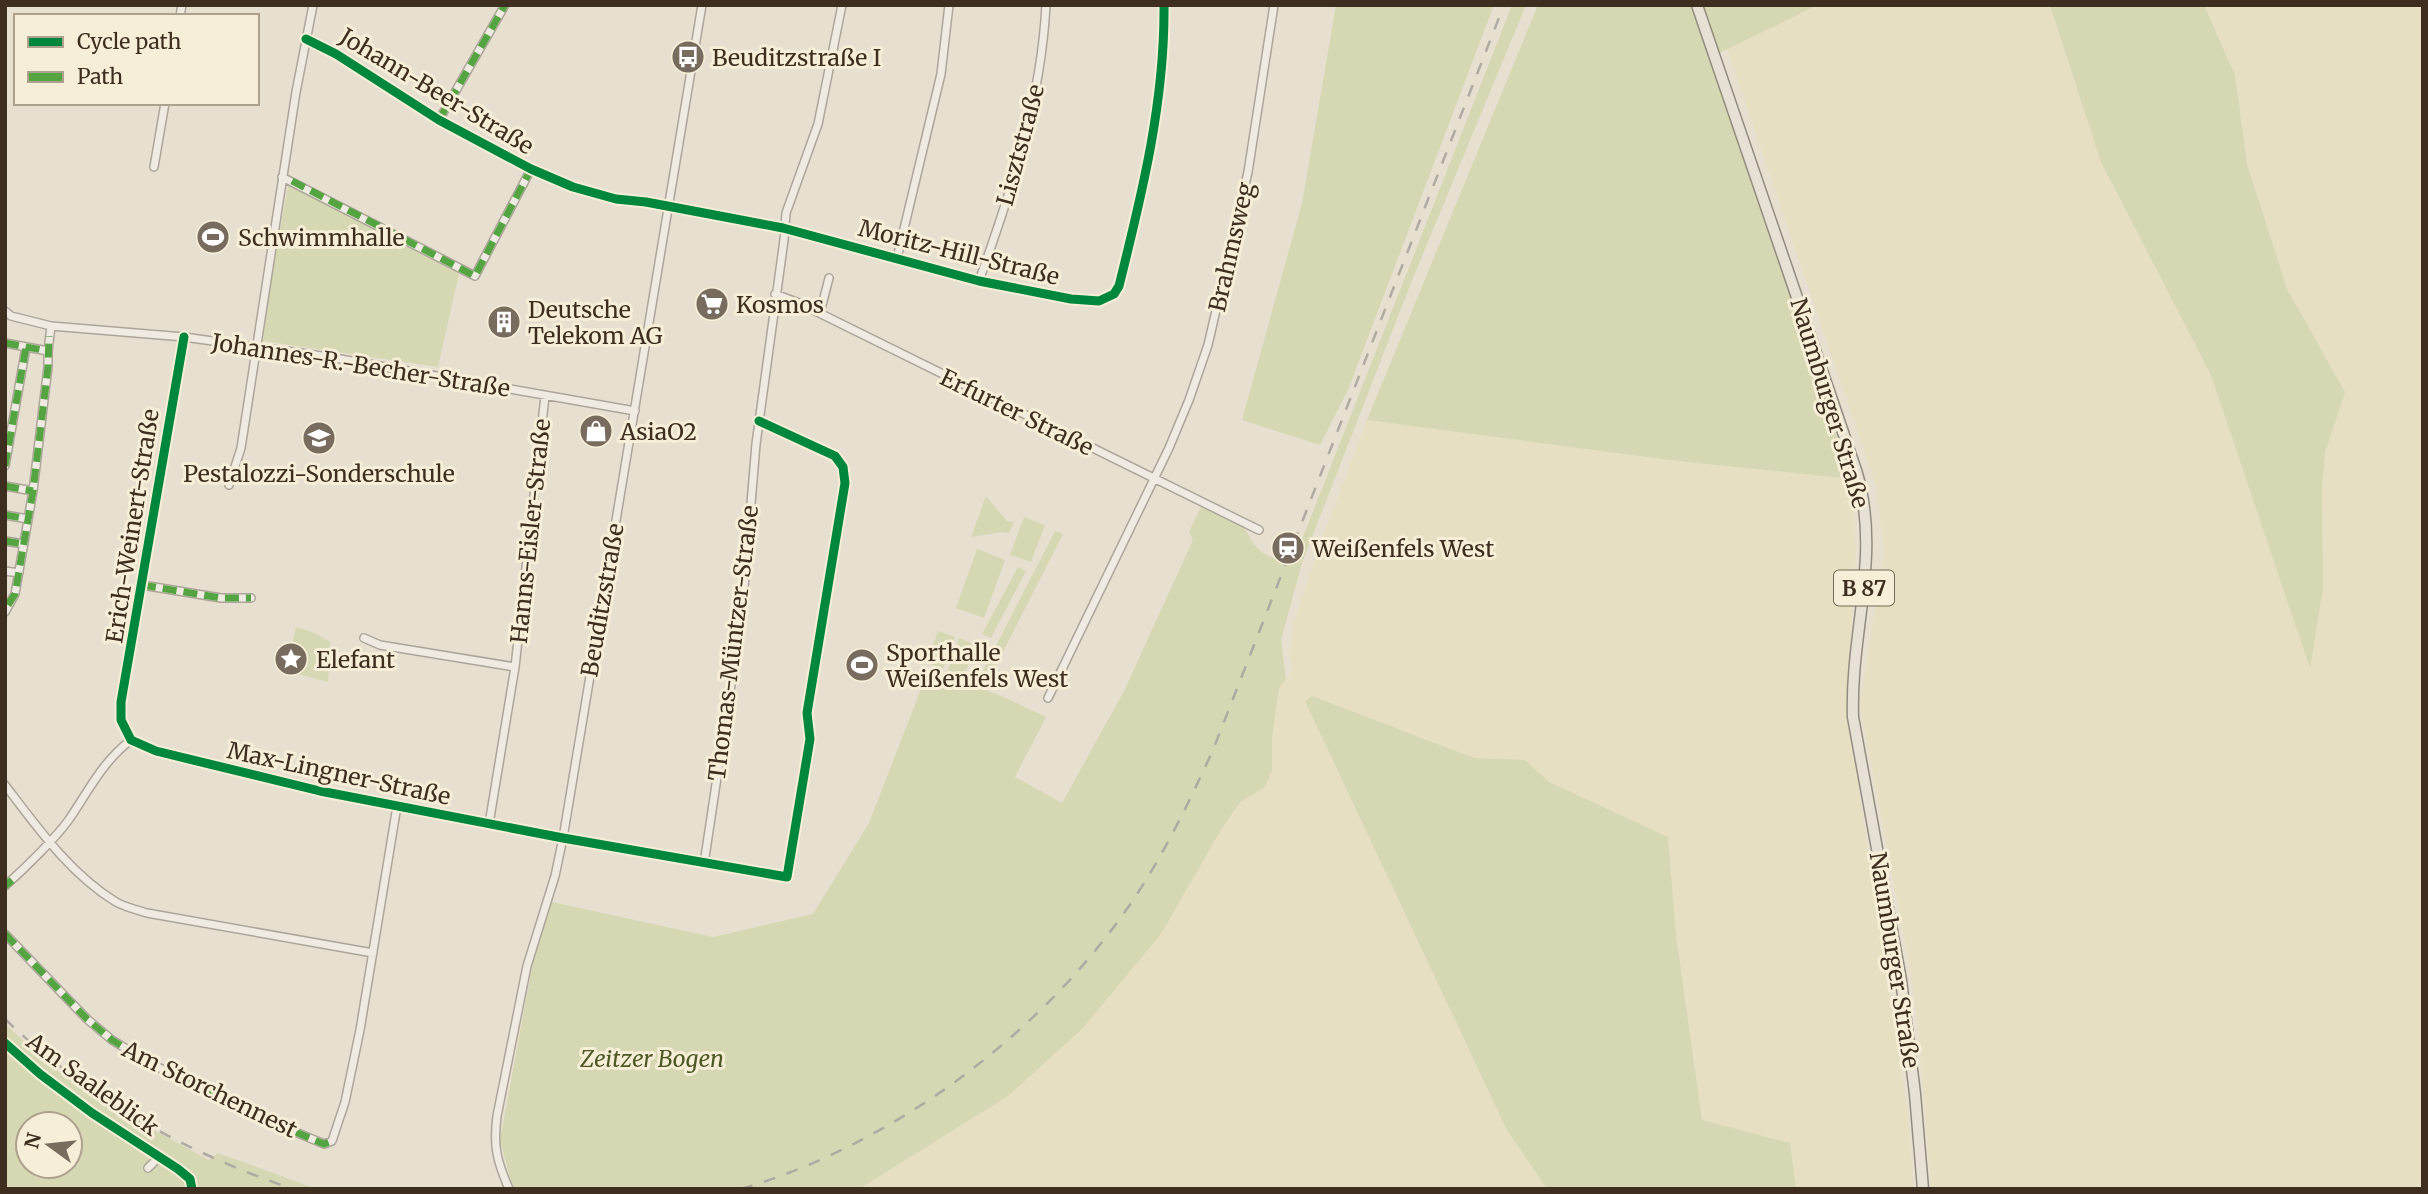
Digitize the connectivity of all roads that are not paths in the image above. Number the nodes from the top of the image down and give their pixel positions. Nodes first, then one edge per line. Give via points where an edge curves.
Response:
1 (313, 5) edge
2 (505, 5) edge
3 (702, 5) edge
4 (842, 5) edge
5 (950, 5) edge
6 (1046, 5) edge
7 (1164, 5) edge
8 (1274, 5) edge
9 (1697, 5) edge
10 (306, 39) junction
11 (165, 105) edge
12 (439, 120) junction
13 (154, 167) dead end
14 (531, 169) junction
15 (282, 177) junction
16 (670, 206) junction
17 (783, 228) junction
18 (897, 258) junction
19 (829, 278) dead end
20 (979, 281) junction
21 (775, 294) junction
22 (5, 311) edge
23 (820, 313) junction
24 (51, 326) junction
25 (184, 337) junction
26 (5, 343) edge
27 (26, 347) junction
28 (256, 348) junction
29 (48, 351) junction
30 (545, 396) junction
31 (635, 411) junction
32 (759, 421) junction
33 (5, 466) edge
34 (1153, 479) junction
35 (229, 485) dead end
36 (5, 486) edge
37 (33, 491) junction
38 (5, 515) edge
39 (28, 519) junction
40 (1259, 530) dead end
41 (5, 541) edge
42 (24, 544) junction
43 (5, 571) edge
44 (19, 573) junction
45 (142, 585) junction
46 (10, 598) edge
47 (251, 598) dead end
48 (5, 612) edge
49 (364, 638) dead end
50 (515, 667) junction
51 (1048, 698) dead end
52 (131, 740) junction
53 (5, 785) edge
54 (397, 806) junction
55 (489, 824) junction
56 (563, 838) junction
57 (50, 840) junction
58 (704, 864) junction
59 (5, 886) edge
60 (5, 934) edge
61 (373, 953) junction
62 (5, 1043) edge
63 (345, 1102) joint
64 (160, 1156) junction
65 (148, 1168) dead end
66 (178, 1169) dead end
67 (509, 1189) edge
68 (1923, 1189) edge

1 - 10 street
2 - 12 street
3 - 16 street, Beuditzstraße
4 - 17 street, Thomas-Müntzer-Straße via 818,124
5 - 18 street via 941,74
6 - 20 street, Lisztstraße via 1031,113
7 - 20 street, Moritz-Hill-Straße via 1157,110 1144,187 1114,294 1099,300 1071,299
8 - 34 street, Brahmsweg via 1248,172 1213,326 1189,400
9 - 68 main road, Naumburger Straße / B 87 via 1864,499 1867,559 1853,675 1853,717 1901,980
10 - 12 street, Johann-Beer-Straße
10 - 15 street
11 - 13 street
12 - 14 street, Johann-Beer-Straße
14 - 15 street via 474,276
14 - 16 street, Johann-Beer-Straße via 616,199
15 - 28 street
16 - 17 street, Moritz-Hill-Straße
16 - 31 street, Beuditzstraße
17 - 18 street, Moritz-Hill-Straße
17 - 21 street, Thomas-Müntzer-Straße
18 - 20 street, Moritz-Hill-Straße
19 - 23 street
21 - 23 street, Erfurter Straße
21 - 32 street, Thomas-Müntzer-Straße
22 - 24 street, Johannes-R.-Becher-Straße
23 - 34 street, Erfurter Straße
24 - 25 street, Johannes-R.-Becher-Straße
24 - 29 street
25 - 28 street, Johannes-R.-Becher-Straße
25 - 45 street, Erich-Weinert-Straße
26 - 27 street
27 - 29 street
27 - 33 street
28 - 30 street, Johannes-R.-Becher-Straße
28 - 35 street via 241,448
29 - 37 street
30 - 31 street, Johannes-R.-Becher-Straße
30 - 50 street, Hanns-Eisler-Straße
31 - 56 street, Beuditzstraße
32 - 58 street, Thomas-Müntzer-Straße via 742,611
32 - 58 street, Max-Lingner-Straße via 835,456 843,467 845,483 807,713 808,759 787,877
34 - 40 street, Erfurter Straße
34 - 51 street, Brahmsweg
36 - 37 street
37 - 39 street
38 - 39 street
39 - 42 street
41 - 42 street
42 - 44 street
43 - 44 street
44 - 46 street
45 - 47 street, Erich-Weinert-Straße via 221,598
45 - 52 street, Erich-Weinert-Straße via 121,702 121,720
46 - 48 street
49 - 50 street, Hanns-Eisler-Straße via 380,645
50 - 55 street, Hanns-Eisler-Straße
52 - 54 street, Max-Lingner-Straße via 156,751
52 - 57 street via 100,772
53 - 57 street
54 - 55 street, Max-Lingner-Straße
54 - 61 street, Max-Lingner-Straße
55 - 56 street, Max-Lingner-Straße
56 - 58 street, Max-Lingner-Straße
56 - 67 street, Beuditzstraße via 527,965 497,1116 497,1161
57 - 59 street
57 - 61 street via 81,877 118,904
60 - 63 street, Am Storchennest via 112,1040 241,1110 324,1144 332,1141
61 - 63 street, Max-Lingner-Straße
62 - 64 street, Am Saaleblick via 92,1113
64 - 65 street
64 - 66 street, Am Saaleblick

